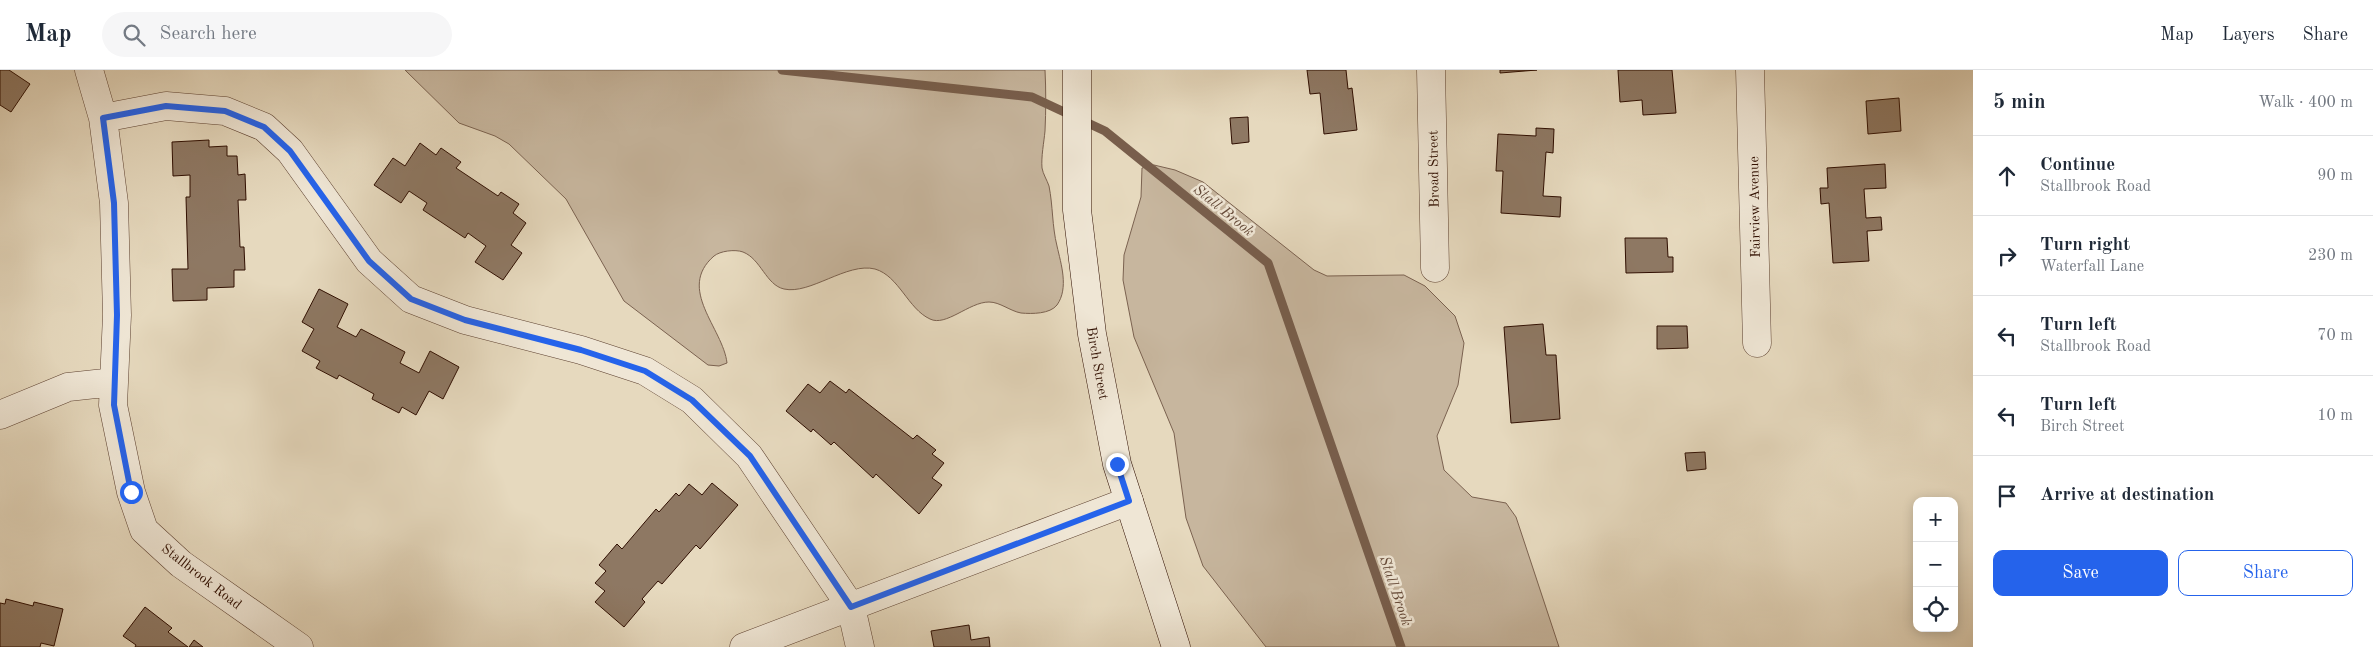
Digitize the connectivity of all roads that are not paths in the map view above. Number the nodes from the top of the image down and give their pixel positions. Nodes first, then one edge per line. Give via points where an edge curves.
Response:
1 (89, 70) edge
2 (1076, 70) edge
3 (1431, 70) edge
4 (1750, 70) edge
5 (103, 118) junction
6 (1435, 268) dead end
7 (1757, 343) dead end
8 (114, 382) junction
9 (0, 415) edge
10 (1129, 501) junction
11 (851, 607) junction
12 (299, 647) edge
13 (744, 647) edge
14 (860, 647) edge
15 (1176, 647) edge

1 - 5 street, Stallbrook Road
2 - 10 street, Birch Street via 1077,210 1092,334 1117,464
3 - 6 street, Broad Street
4 - 7 street, Fairview Avenue
5 - 8 street, Stallbrook Road via 114,203 117,315
5 - 11 street via 166,106 225,111 264,127 290,151 369,261 411,299 465,320 581,350 645,371 692,400 750,456
8 - 9 street via 68,387
8 - 12 street, Stallbrook Road via 115,415 131,492 144,530 181,564
10 - 11 street
10 - 15 street, Birch Street
11 - 13 street
11 - 14 street

